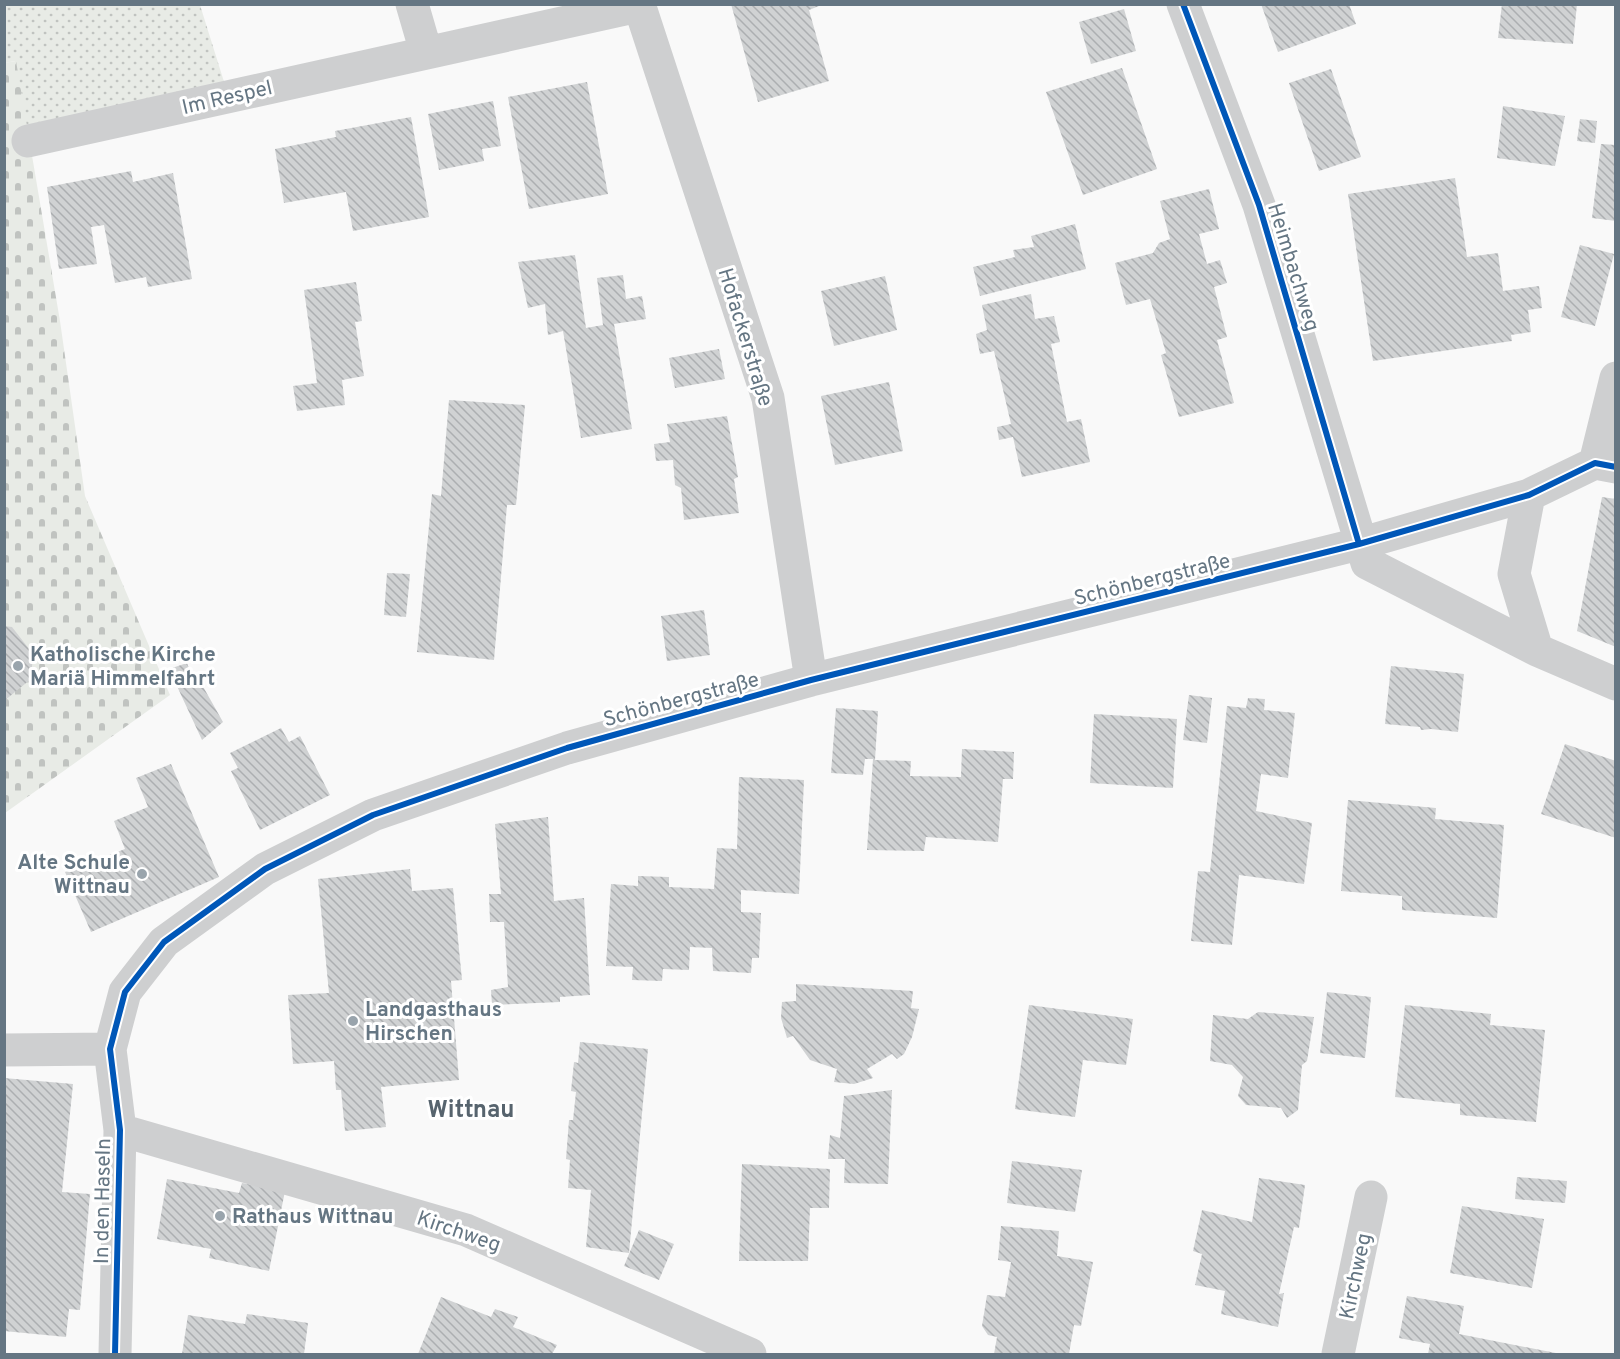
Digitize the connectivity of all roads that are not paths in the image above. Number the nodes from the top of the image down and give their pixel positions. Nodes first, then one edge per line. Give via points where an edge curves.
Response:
1 (412, 4) edge
2 (1183, 4) edge
3 (639, 5) edge
4 (426, 52) junction
5 (28, 141) dead end
6 (1616, 378) edge
7 (1605, 465) edge
8 (1529, 495) junction
9 (1359, 544) junction
10 (1537, 650) junction
11 (811, 680) junction
12 (1616, 684) edge
13 (110, 1049) junction
14 (4, 1050) edge
15 (120, 1130) junction
16 (1371, 1197) dead end
17 (115, 1354) edge
18 (750, 1354) edge
19 (1338, 1354) edge

1 - 4 street
2 - 9 street, Heimbachweg via 1259,205
3 - 4 street, Im Respel
3 - 11 street, Hofackerstraße via 768,398
4 - 5 street, Im Respel
6 - 7 street
7 - 8 street, Schönbergstraße
8 - 9 street, Schönbergstraße
8 - 10 street via 1514,574
9 - 10 street, Heimbachweg via 1366,562
9 - 11 street, Schönbergstraße
10 - 12 street, Heimbachweg
11 - 13 street, Schönbergstraße via 567,747 373,815 265,869 164,942 125,992
13 - 14 street
13 - 15 street, In den Haseln
15 - 17 street, In den Haseln
15 - 18 street, Kirchweg via 466,1230
16 - 19 street, Kirchweg

